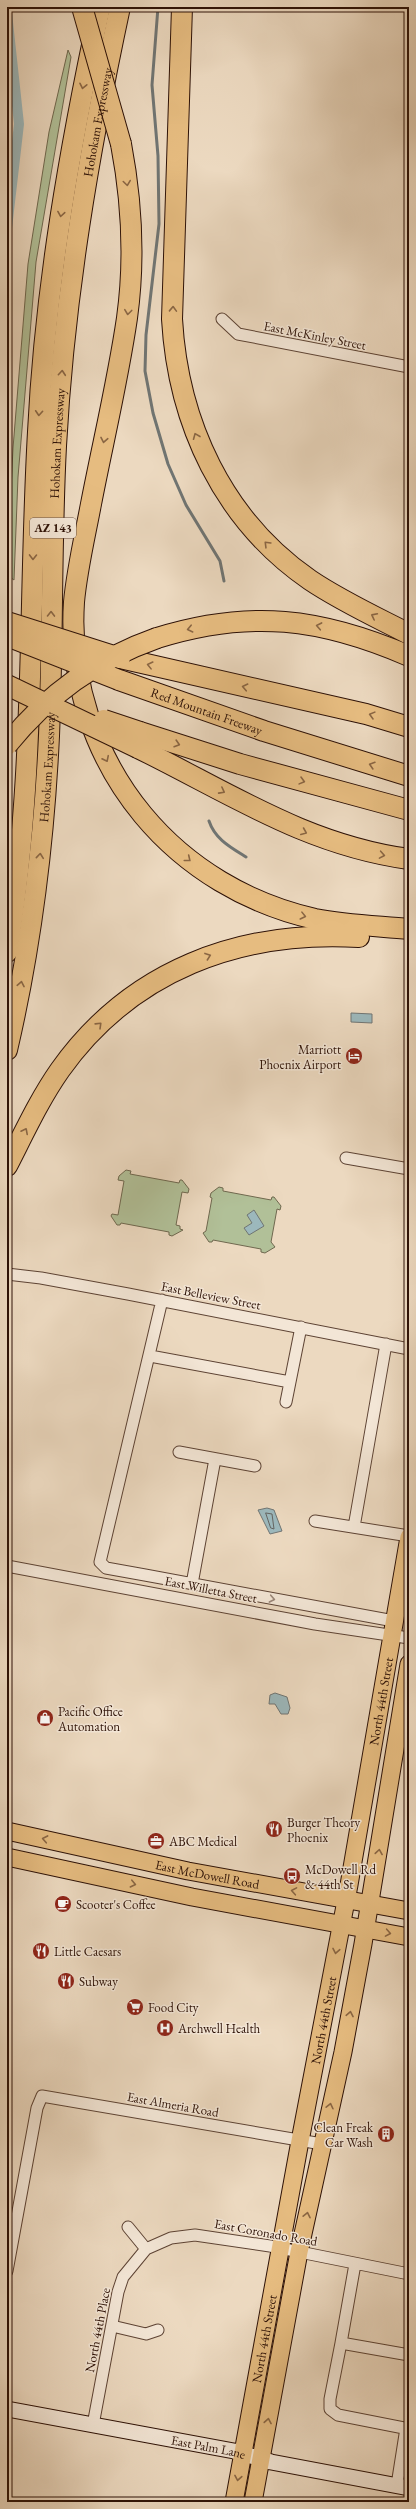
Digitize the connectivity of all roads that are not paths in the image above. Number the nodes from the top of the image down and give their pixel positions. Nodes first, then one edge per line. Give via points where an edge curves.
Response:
1 (82, 7) edge
2 (100, 7) edge
3 (120, 7) edge
4 (182, 7) edge
5 (188, 7) edge
6 (180, 52) junction
7 (222, 320) dead end
8 (409, 367) edge
9 (7, 622) edge
10 (409, 634) edge
11 (7, 636) edge
12 (409, 656) edge
13 (7, 684) edge
14 (409, 727) edge
15 (139, 740) junction
16 (7, 746) edge
17 (409, 776) edge
18 (409, 810) edge
19 (407, 859) edge
20 (409, 929) edge
21 (409, 940) edge
22 (7, 952) edge
23 (7, 1050) edge
24 (346, 1158) dead end
25 (7, 1166) edge
26 (409, 1169) edge
27 (7, 1274) edge
28 (162, 1300) junction
29 (301, 1327) junction
30 (386, 1344) junction
31 (409, 1349) edge
32 (150, 1356) junction
33 (290, 1382) junction
34 (286, 1402) dead end
35 (179, 1452) dead end
36 (216, 1459) junction
37 (255, 1466) dead end
38 (315, 1521) dead end
39 (354, 1527) junction
40 (409, 1536) edge
41 (7, 1566) edge
42 (192, 1584) junction
43 (393, 1628) junction
44 (409, 1638) edge
45 (409, 1664) edge
46 (7, 1832) edge
47 (71, 1844) junction
48 (97, 1851) junction
49 (7, 1857) edge
50 (66, 1869) junction
51 (95, 1876) junction
52 (346, 1900) junction
53 (371, 1904) junction
54 (409, 1911) edge
55 (341, 1924) junction
56 (366, 1929) junction
57 (409, 1936) edge
58 (300, 2141) junction
59 (322, 2144) junction
60 (128, 2227) dead end
61 (280, 2248) junction
62 (146, 2249) junction
63 (299, 2252) junction
64 (355, 2264) junction
65 (7, 2271) edge
66 (409, 2274) edge
67 (112, 2326) junction
68 (158, 2330) dead end
69 (341, 2342) junction
70 (409, 2355) edge
71 (7, 2410) edge
72 (93, 2425) junction
73 (408, 2428) edge
74 (243, 2454) junction
75 (261, 2459) junction
76 (403, 2486) edge
77 (234, 2502) edge
78 (254, 2502) edge

1 -> 20 highway, bridge via 121,144 132,231 129,302 74,602 78,671 89,719 109,764 137,807 173,846 214,878 248,896 295,914 339,923
2 -> 22 highway, Hohokam Expressway / AZ 143 via 63,198 42,363 34,499 27,786 20,866
23 -> 3 highway, Hohokam Expressway / AZ 143 via 24,968 43,833 49,732 56,460 68,306 92,146
4 - 6 highway
5 - 6 highway
10 -> 6 highway via 325,590 269,546 226,494 194,433 177,369 172,324
7 - 8 street, East McKinley Street via 238,334
14 -> 9 highway, bridge via 366,714 120,658
17 -> 11 highway, Red Mountain Freeway, bridge via 264,731 119,680
12 -> 16 highway, bridge via 351,634 320,626 288,621 222,623 157,638 117,655 74,680 40,709
13 - 15 highway, bridge
15 -> 18 highway via 240,764
15 -> 19 highway via 307,833 356,850
25 -> 21 highway via 45,1092 78,1047 122,1005 168,975 226,950 288,937 336,936
24 - 26 street
27 - 28 street, East Belleview Street
28 - 29 street, East Belleview Street
28 - 32 street
29 - 30 street, East Belleview Street
29 - 33 street
30 - 31 street, East Belleview Street
30 - 39 street
32 - 33 street
32 - 42 street via 100,1562 106,1568
33 - 34 street
35 - 36 street
36 - 37 street
36 - 42 street
38 - 39 street
39 - 40 street
40 - 43 main road, North 44th Street
41 - 43 street, East Willetta Street via 315,1624
42 -> 43 street
43 - 44 street, East Willetta Street
43 - 52 main road, North 44th Street
53 -> 45 main road, North 44th Street
47 -> 46 main road, East McDowell Road
47 - 48 main road, East McDowell Road
47 - 50 main road
48 - 51 main road
52 -> 48 main road, East McDowell Road via 188,1871
49 - 50 main road, East McDowell Road
50 - 51 main road, East McDowell Road
51 -> 55 main road, East McDowell Road via 192,1897
52 - 53 main road, East McDowell Road
52 - 55 main road, North 44th Street
53 - 54 main road, East McDowell Road
53 - 56 main road, North 44th Street
55 - 56 main road, East McDowell Road
55 -> 58 main road, North 44th Street
56 -> 57 main road, East McDowell Road
59 -> 56 main road, North 44th Street via 343,2052
58 - 59 street, East Almeria Road
58 - 61 main road, North 44th Street
58 - 65 street, East Almeria Road via 42,2096 37,2108
63 -> 59 main road, North 44th Street
60 - 62 street
61 - 62 street, East Coronado Road via 195,2234 171,2238
61 - 63 street, East Coronado Road
61 - 74 main road, North 44th Street
62 - 67 street, North 44th Place via 123,2277
63 - 64 street, East Coronado Road
75 -> 63 main road, North 44th Street
64 - 66 street, East Coronado Road
64 - 69 street
67 - 68 street via 146,2334
67 - 72 street, North 44th Place
69 - 70 street
69 - 73 street via 330,2409 338,2415
71 - 72 street, East Palm Lane
72 - 74 street, East Palm Lane
73 - 76 street via 401,2460
74 - 75 street, East Palm Lane
74 -> 77 main road, North 44th Street
75 - 76 street, East Palm Lane
75 - 78 main road, North 44th Street

